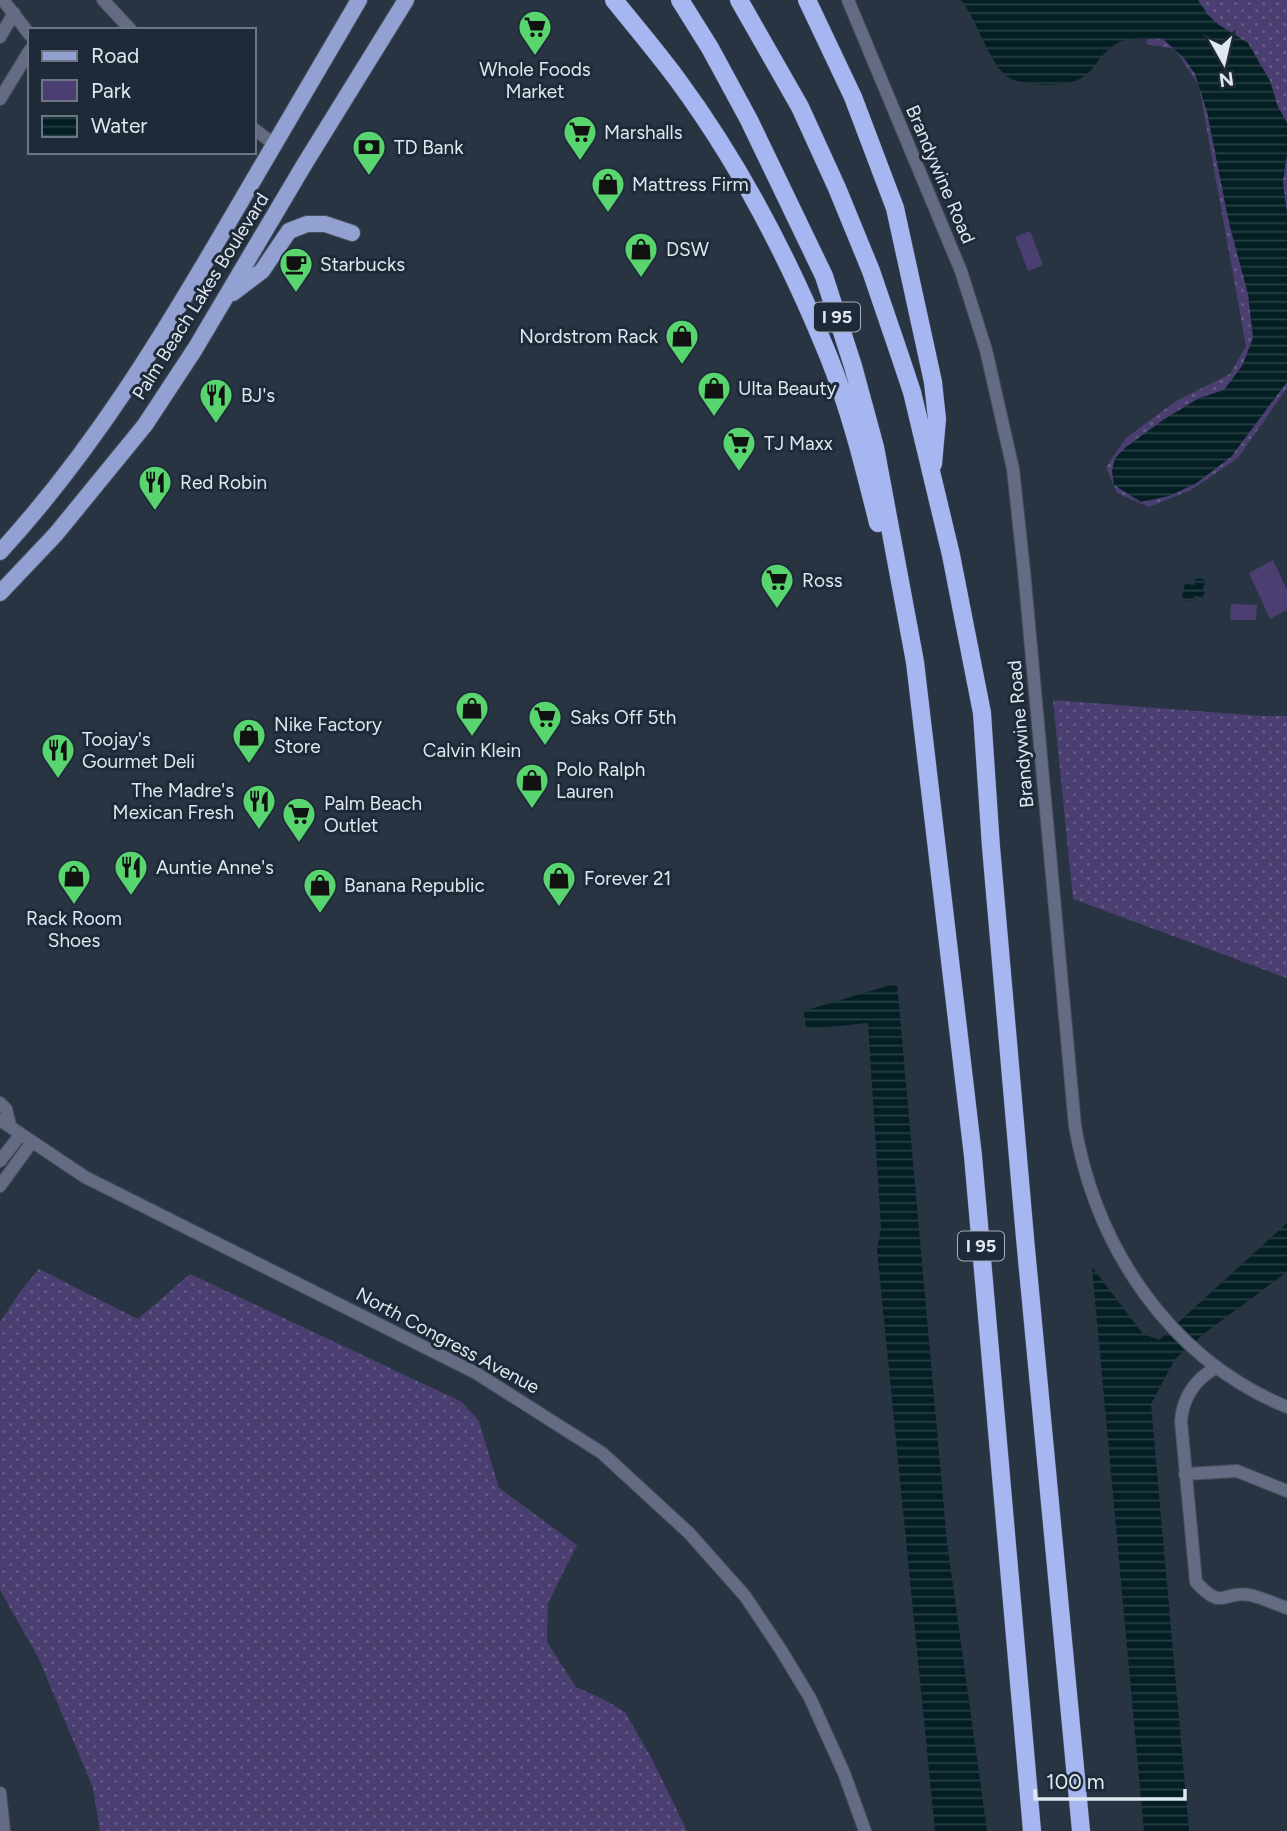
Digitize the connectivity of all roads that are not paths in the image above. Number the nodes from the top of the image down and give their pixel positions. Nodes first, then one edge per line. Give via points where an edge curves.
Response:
1 (3, 0) edge
2 (103, 0) edge
3 (359, 0) edge
4 (407, 0) edge
5 (614, 0) edge
6 (680, 0) edge
7 (739, 0) edge
8 (807, 0) edge
9 (848, 0) edge
10 (14, 13) junction
11 (129, 28) edge
12 (28, 32) edge
13 (0, 37) edge
14 (28, 53) edge
15 (0, 99) edge
16 (256, 130) edge
17 (274, 144) junction
18 (258, 157) edge
19 (352, 233) dead end
20 (226, 298) junction
21 (932, 482) junction
22 (0, 552) edge
23 (0, 593) edge
24 (915, 662) junction
25 (0, 1103) edge
26 (5, 1122) edge
27 (27, 1138) junction
28 (0, 1161) edge
29 (0, 1186) edge
30 (1217, 1367) junction
31 (1287, 1407) edge
32 (1185, 1474) junction
33 (1287, 1491) edge
34 (1287, 1608) edge
35 (0, 1793) edge
36 (4, 1831) edge
37 (865, 1831) edge
38 (1032, 1831) edge
39 (1081, 1831) edge

1 - 10 street
2 - 11 street
3 - 17 main road, Palm Beach Lakes Boulevard
4 - 20 main road, Palm Beach Lakes Boulevard
5 - 24 highway via 678,80 727,155 777,243 829,356
6 - 24 highway, I 95 via 749,120 824,276 875,447
7 - 21 highway, I 95 via 800,107 871,271 912,392
8 - 21 highway via 853,97 895,208 933,382 937,419
9 - 30 street, Brandywine Road via 961,271 986,349 1013,469 1075,1126 1087,1183 1108,1237 1138,1287 1171,1327
10 - 12 street
10 - 13 street
14 - 15 street
16 - 17 street
17 - 18 main road, Palm Beach Lakes Boulevard
18 - 22 main road, Palm Beach Lakes Boulevard via 188,293 101,426 38,511
19 - 20 main road via 325,224 289,231 262,271
20 - 23 main road, Palm Beach Lakes Boulevard via 137,436
21 - 39 highway, I 95 via 982,713
24 - 38 highway, I 95 via 973,1156
25 - 26 street, North Congress Avenue via 6,1109
26 - 27 street, North Congress Avenue
27 - 28 street
27 - 29 street
27 - 37 street, North Congress Avenue via 85,1177 476,1373 602,1453 689,1533 745,1596 810,1698
30 - 31 street, Brandywine Road
30 - 32 street via 1198,1380 1183,1406
32 - 33 street via 1237,1471
32 - 34 street via 1196,1582 1220,1599 1248,1594
35 - 36 street

